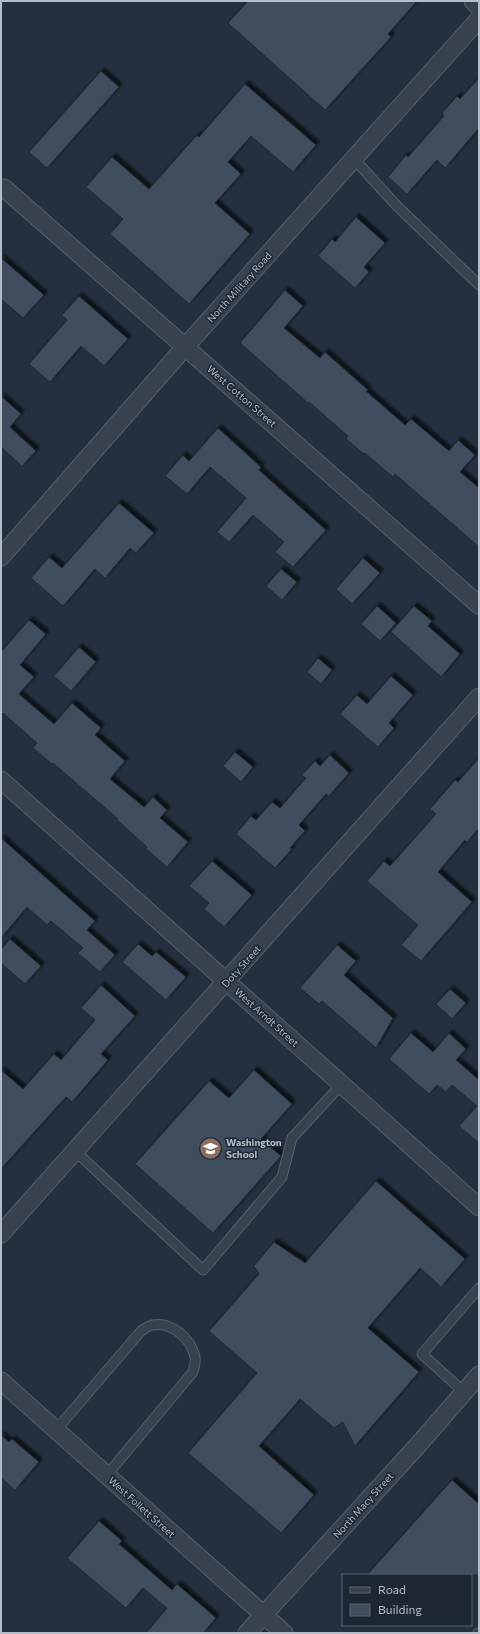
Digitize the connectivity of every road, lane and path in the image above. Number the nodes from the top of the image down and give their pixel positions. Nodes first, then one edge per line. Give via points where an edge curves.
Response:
1 (473, 1) edge
2 (479, 7) edge
3 (479, 19) edge
4 (354, 159) junction
5 (4, 188) dead end
6 (479, 285) edge
7 (185, 347) junction
8 (1, 557) edge
9 (479, 605) edge
10 (479, 697) edge
11 (1, 780) edge
12 (227, 981) junction
13 (342, 1084) junction
14 (75, 1151) junction
15 (479, 1207) edge
16 (1, 1234) edge
17 (479, 1288) edge
18 (479, 1375) edge
19 (1, 1381) edge
20 (464, 1392) junction
21 (56, 1430) junction
22 (106, 1476) junction
23 (263, 1614) junction
24 (247, 1633) edge
25 (284, 1633) edge

1 - 2 street
3 - 4 street, North Military Road
4 - 6 lane via 397,206
4 - 7 street, North Military Road
5 - 7 street, West Cotton Street
7 - 8 street, North Military Road
7 - 9 street, West Cotton Street
10 - 12 street, Doty Street
11 - 12 street, West Arndt Street
12 - 13 street, West Arndt Street
12 - 14 street, Doty Street
13 - 14 lane via 292,1138 282,1177 203,1270
13 - 15 street, West Arndt Street
14 - 16 street, Doty Street
17 - 20 lane via 422,1354
18 - 20 street, North Macy Street
19 - 21 street, West Follett Street
20 - 23 street, North Macy Street
21 - 22 street, West Follett Street
21 - 22 lane via 141,1331 152,1325 168,1326 182,1334 191,1344 195,1359 193,1372
22 - 23 street, West Follett Street
23 - 24 street, North Macy Street
23 - 25 street, West Follett Street

